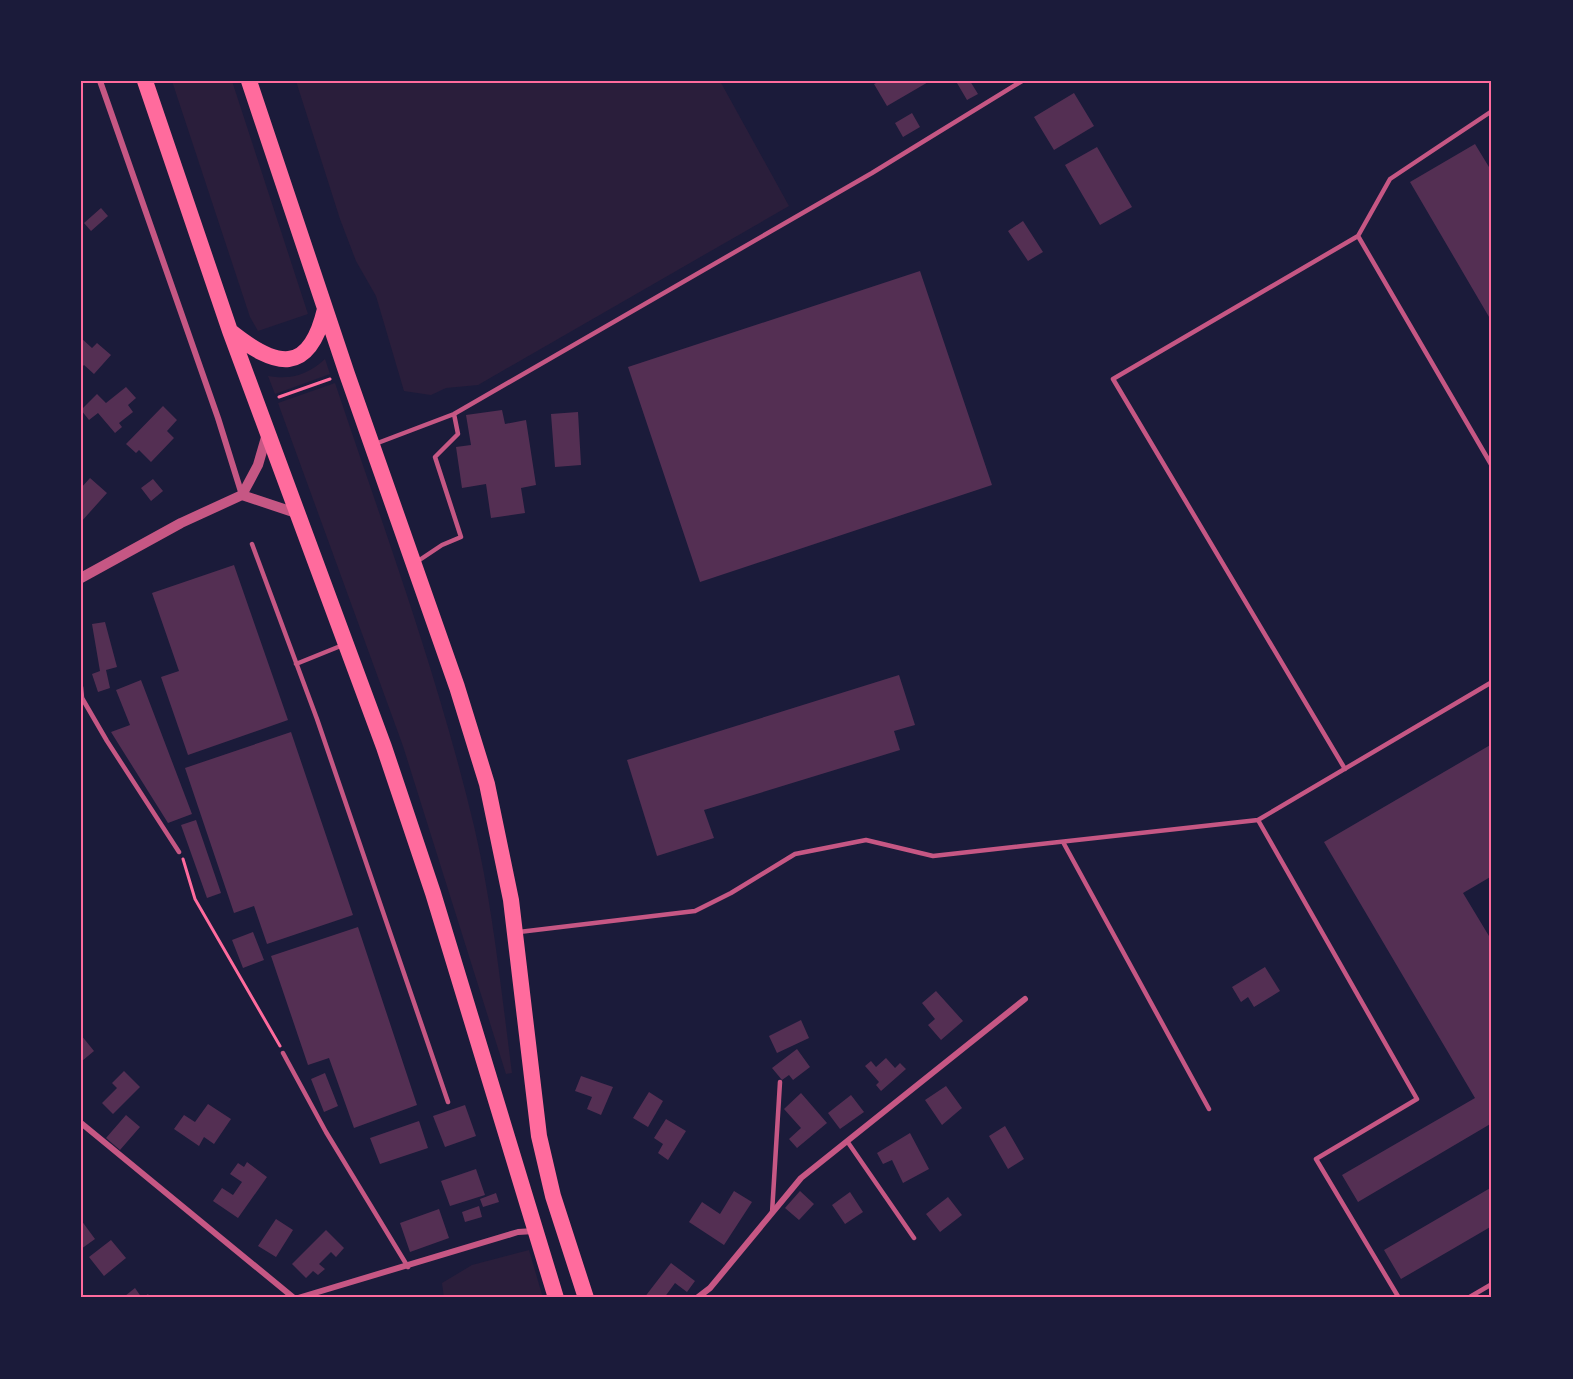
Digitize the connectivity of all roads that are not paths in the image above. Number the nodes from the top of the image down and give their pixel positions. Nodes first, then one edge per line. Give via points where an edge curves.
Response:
1 (100, 81) edge
2 (145, 81) edge
3 (249, 81) edge
4 (1022, 81) edge
5 (1492, 111) edge
6 (1358, 236) junction
7 (325, 308) junction
8 (230, 331) junction
9 (454, 414) junction
10 (267, 434) junction
11 (372, 445) junction
12 (1492, 466) edge
13 (242, 495) junction
14 (296, 513) junction
15 (252, 544) dead end
16 (413, 564) junction
17 (81, 578) edge
18 (346, 644) junction
19 (296, 664) junction
20 (1492, 682) edge
21 (81, 687) edge
22 (1345, 769) junction
23 (1258, 820) junction
24 (1063, 842) junction
25 (179, 852) road end
26 (516, 933) junction
27 (1025, 999) dead end
28 (283, 1053) road end
29 (780, 1082) dead end
30 (448, 1102) dead end
31 (1209, 1109) dead end
32 (81, 1122) edge
33 (847, 1141) junction
34 (772, 1213) junction
35 (537, 1230) junction
36 (914, 1238) dead end
37 (408, 1267) junction
38 (1492, 1284) edge
39 (296, 1298) edge
40 (556, 1298) edge
41 (586, 1298) edge
42 (697, 1298) edge
43 (1399, 1298) edge
44 (1468, 1298) edge

1 - 13 street
2 - 8 highway
3 - 7 highway
4 - 9 lane via 872,173
5 - 6 lane via 1390,179
6 - 12 lane
6 - 22 lane via 1113,379
7 - 8 highway via 314,342 306,351 287,359 268,358
7 - 11 highway
8 - 10 highway
9 - 11 lane
9 - 16 lane via 458,434 435,457 461,537
10 - 13 street
10 - 14 highway
11 - 16 highway
13 - 14 street
13 - 17 street
14 - 18 highway
15 - 19 lane
16 - 26 highway via 487,784
18 - 19 lane
18 - 35 highway via 433,893
19 - 30 lane
20 - 22 lane
21 - 25 lane via 82,698 102,732
22 - 23 lane
23 - 24 lane
23 - 43 lane via 1417,1099 1316,1159
24 - 26 lane via 933,856 866,840 795,854 731,894 695,911
24 - 31 lane
26 - 41 highway via 539,1136 553,1196
27 - 33 street
28 - 37 lane
29 - 34 lane
32 - 39 street
33 - 34 street via 801,1178
33 - 36 lane
34 - 42 street via 710,1288
35 - 37 street via 518,1232
35 - 40 highway
37 - 39 street
38 - 44 lane

